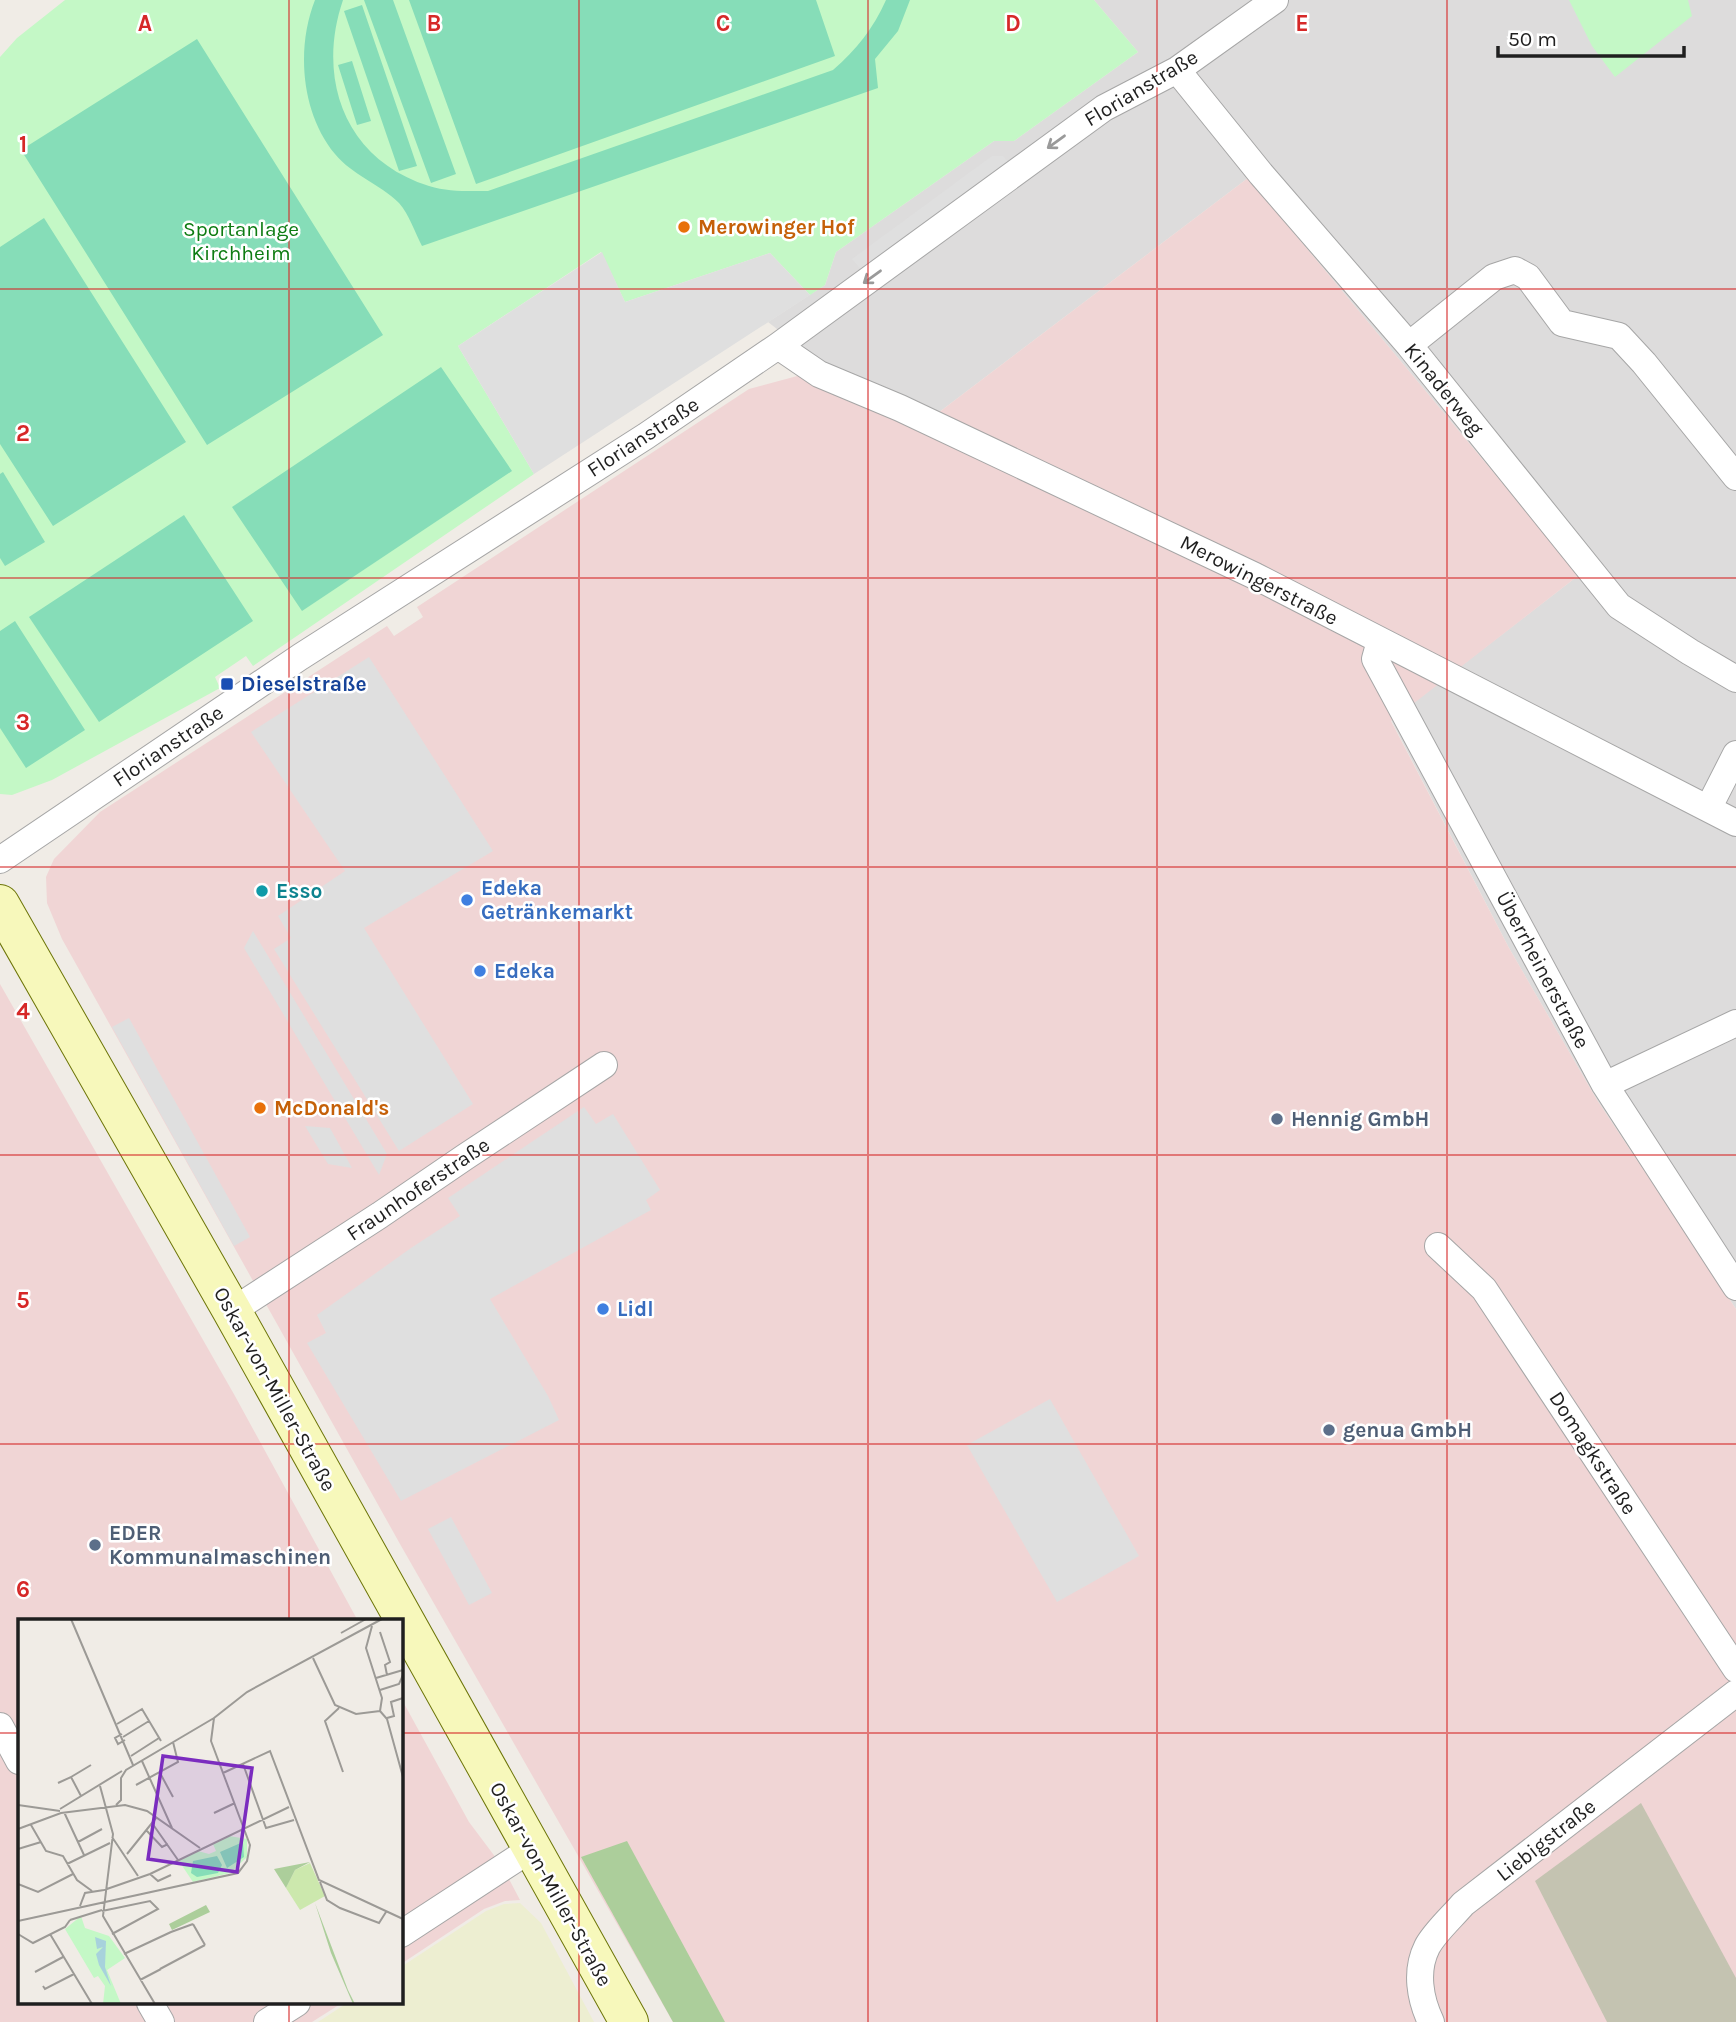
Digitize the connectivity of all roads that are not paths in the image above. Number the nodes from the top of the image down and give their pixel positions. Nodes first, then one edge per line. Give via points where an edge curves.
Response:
1 (1275, 0) edge
2 (1177, 70) junction
3 (1409, 345) junction
4 (778, 346) junction
5 (1736, 477) edge
6 (1380, 641) junction
7 (1736, 679) edge
8 (1736, 754) edge
9 (1709, 807) junction
10 (1736, 823) edge
11 (0, 860) edge
12 (0, 904) edge
13 (1736, 1023) edge
14 (604, 1065) dead end
15 (1605, 1085) junction
16 (1438, 1246) dead end
17 (1736, 1287) edge
18 (232, 1311) junction
19 (1736, 1669) edge
20 (1736, 1693) edge
21 (0, 1726) edge
22 (18, 1759) edge
23 (531, 1849) junction
24 (402, 1933) edge
25 (151, 2004) edge
26 (295, 2004) edge
27 (161, 2022) edge
28 (267, 2022) edge
29 (629, 2022) edge
30 (1431, 2022) edge

1 - 2 street, Florianstraße
2 - 3 street, Kinaderweg
2 -> 4 street, Florianstraße via 1104,108
3 - 5 street via 1494,277 1515,270 1528,277 1562,323 1619,336
3 - 7 street, Kinaderweg via 1619,606
4 - 6 street, Merowingerstraße via 819,374 1056,481
4 - 11 street, Florianstraße
6 - 9 street, Merowingerstraße
6 - 15 street, Überrheinerstraße via 1375,659
8 - 9 street
9 - 10 street, Merowingerstraße
12 - 18 main road, Oskar-von-Miller-Straße
13 - 15 street
14 - 18 street, Fraunhoferstraße
15 - 17 street, Überrheinerstraße
16 - 19 street, Domagkstraße via 1484,1289
18 - 23 main road, Oskar-von-Miller-Straße
20 - 30 street, Liebigstraße via 1463,1904 1427,1947 1420,1993
21 - 22 street
23 - 24 street
23 - 29 main road, Oskar-von-Miller-Straße
25 - 27 street
26 - 28 street

